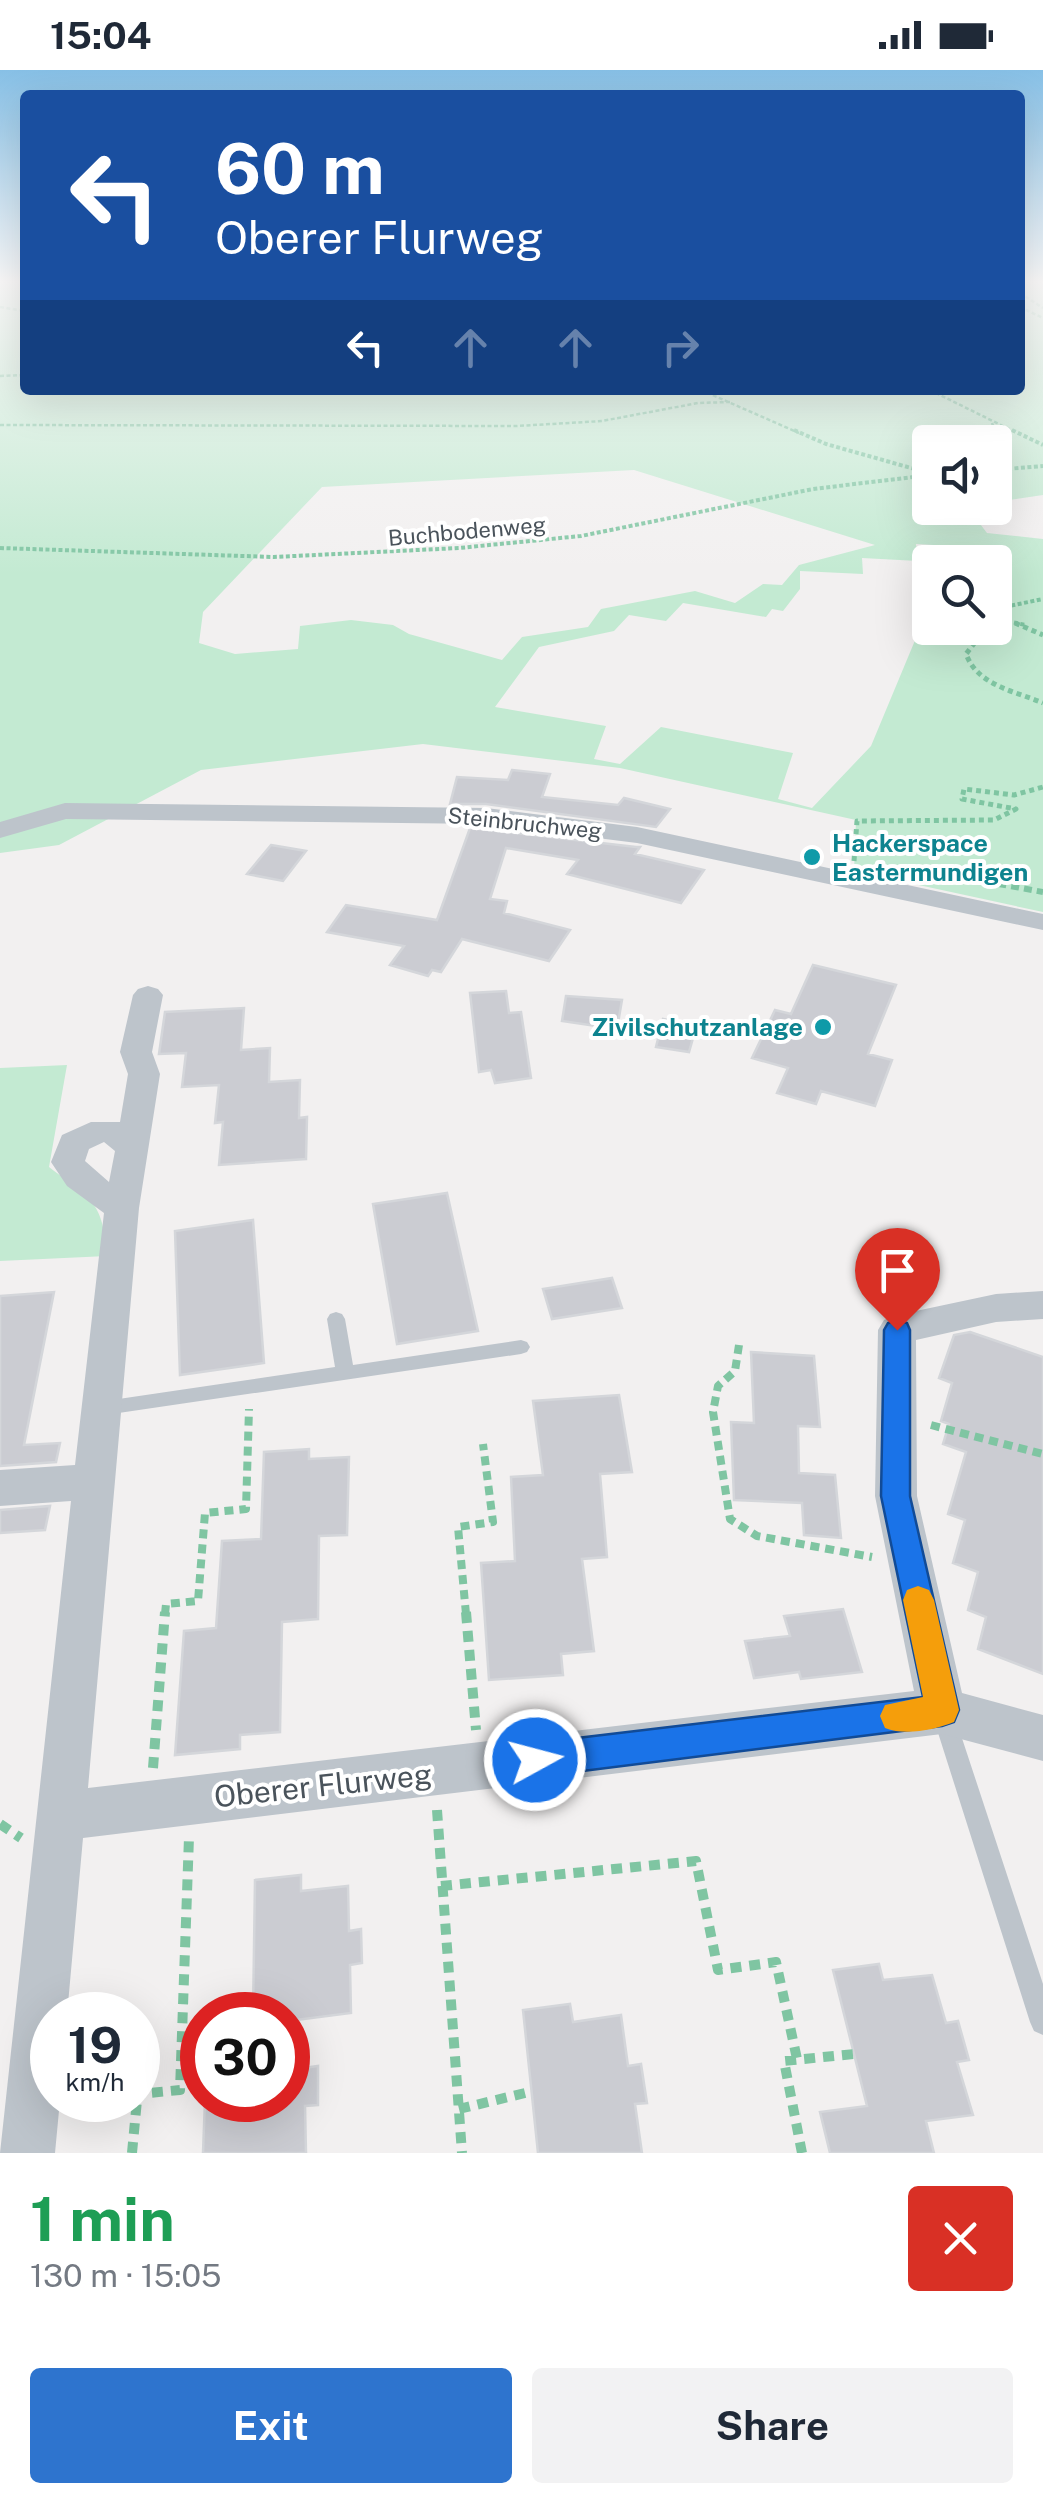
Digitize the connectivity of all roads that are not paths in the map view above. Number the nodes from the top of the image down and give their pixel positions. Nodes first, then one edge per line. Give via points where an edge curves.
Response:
1 (0, 830) edge
2 (1043, 922) edge
3 (148, 994) dead end
4 (131, 1147) junction
5 (122, 1208) junction
6 (1043, 1306) edge
7 (336, 1319) dead end
8 (521, 1348) dead end
9 (344, 1372) junction
10 (104, 1408) junction
11 (96, 1481) junction
12 (0, 1488) edge
13 (942, 1710) junction
14 (1043, 1738) edge
15 (61, 1816) junction
16 (1043, 2022) edge
17 (26, 2153) edge

1 - 2 street, Steinbruchweg via 65,810 486,816 637,836
3 - 4 street via 136,1052 144,1074
4 - 5 street
4 - 5 street via 110,1130 91,1133 74,1144 68,1162 79,1178
5 - 10 street
6 - 13 street via 996,1308 897,1330 896,1496
7 - 9 lane
8 - 9 lane
9 - 10 lane
10 - 11 street
11 - 12 street
11 - 15 street
13 - 14 street, Oberer Flurweg
13 - 15 street, Oberer Flurweg
13 - 16 lane
15 - 17 street

